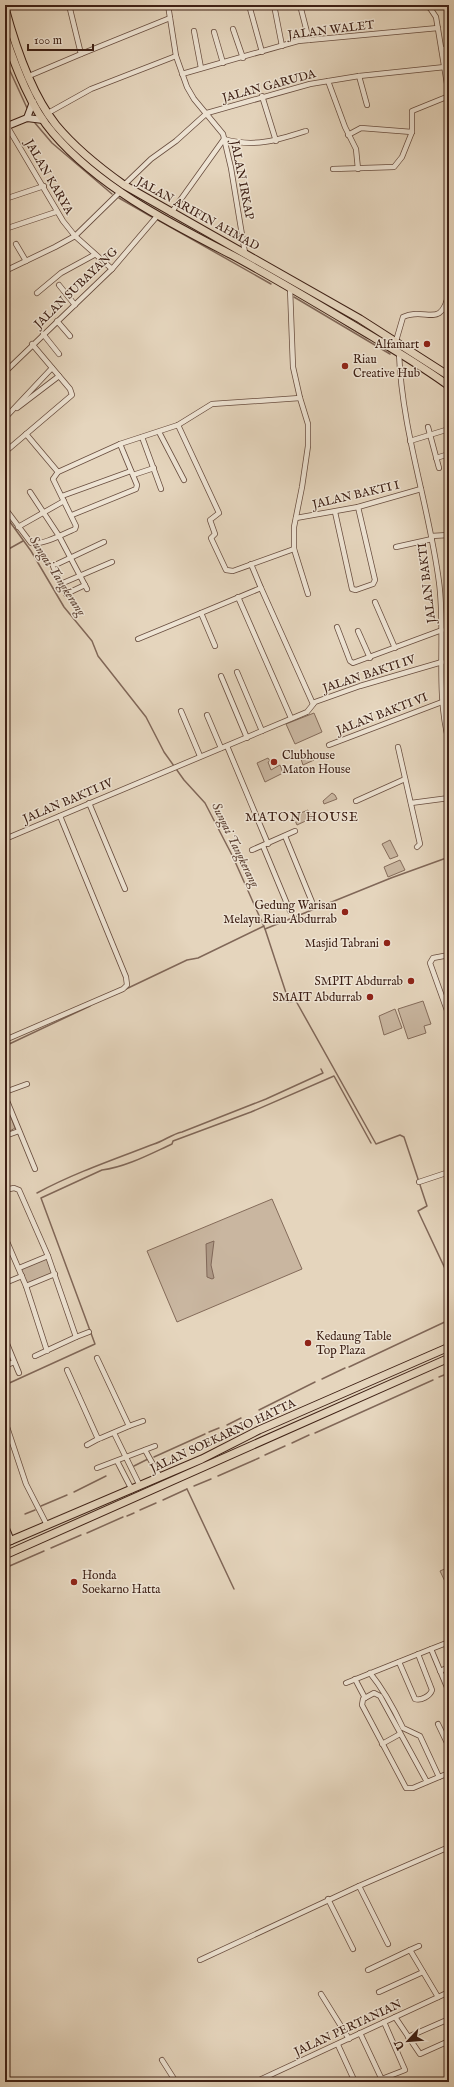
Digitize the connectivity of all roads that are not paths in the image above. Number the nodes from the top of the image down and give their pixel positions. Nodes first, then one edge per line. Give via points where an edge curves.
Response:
1 (76, 5) edge
2 (168, 5) edge
3 (249, 5) edge
4 (274, 5) edge
5 (300, 5) edge
6 (421, 5) edge
7 (5, 8) edge
8 (170, 18) junction
9 (438, 28) junction
10 (233, 30) dead end
11 (194, 31) dead end
12 (214, 32) dead end
13 (5, 36) edge
14 (308, 40) junction
15 (282, 46) junction
16 (449, 48) edge
17 (442, 49) junction
18 (262, 52) junction
19 (81, 54) junction
20 (176, 56) junction
21 (243, 58) junction
22 (223, 63) junction
23 (445, 67) junction
24 (201, 68) junction
25 (182, 74) junction
26 (29, 76) junction
27 (359, 76) junction
28 (328, 81) junction
29 (448, 88) edge
30 (262, 96) junction
31 (449, 96) edge
32 (33, 102) junction
33 (367, 105) dead end
34 (48, 112) junction
35 (207, 113) junction
36 (27, 118) junction
37 (43, 120) junction
38 (6, 127) edge
39 (306, 131) dead end
40 (412, 132) junction
41 (348, 135) junction
42 (224, 138) junction
43 (276, 141) junction
44 (333, 169) dead end
45 (358, 169) junction
46 (44, 186) junction
47 (122, 188) junction
48 (5, 193) edge
49 (6, 199) edge
50 (56, 212) junction
51 (171, 213) junction
52 (158, 215) junction
53 (5, 229) edge
54 (75, 236) junction
55 (16, 244) dead end
56 (245, 253) junction
57 (94, 255) junction
58 (26, 261) junction
59 (257, 264) junction
60 (112, 269) junction
61 (5, 271) edge
62 (59, 285) dead end
63 (290, 288) junction
64 (449, 292) edge
65 (37, 294) dead end
66 (75, 305) junction
67 (57, 321) junction
68 (43, 334) junction
69 (70, 336) dead end
70 (396, 341) junction
71 (32, 344) junction
72 (399, 353) junction
73 (59, 354) dead end
74 (52, 368) junction
75 (5, 372) edge
76 (59, 376) junction
77 (449, 376) edge
78 (449, 386) edge
79 (300, 398) junction
80 (7, 416) edge
81 (178, 425) junction
82 (428, 427) dead end
83 (449, 429) edge
84 (159, 432) junction
85 (26, 434) junction
86 (430, 435) junction
87 (142, 437) junction
88 (410, 441) junction
89 (120, 444) junction
90 (5, 452) edge
91 (449, 454) edge
92 (436, 458) junction
93 (154, 468) junction
94 (439, 468) dead end
95 (58, 472) junction
96 (132, 473) junction
97 (184, 480) dead end
98 (161, 489) dead end
99 (421, 489) junction
100 (30, 492) dead end
101 (62, 496) junction
102 (64, 501) junction
103 (358, 507) junction
104 (7, 511) dead end
105 (334, 512) junction
106 (45, 513) junction
107 (72, 515) junction
108 (296, 518) junction
109 (18, 527) junction
110 (449, 535) edge
111 (59, 536) junction
112 (432, 537) junction
113 (104, 542) dead end
114 (396, 547) dead end
115 (294, 549) junction
116 (71, 557) junction
117 (112, 562) dead end
118 (251, 564) junction
119 (80, 576) junction
120 (261, 588) junction
121 (66, 594) dead end
122 (308, 594) dead end
123 (238, 597) junction
124 (375, 602) dead end
125 (201, 613) junction
126 (337, 627) dead end
127 (442, 630) junction
128 (358, 631) dead end
129 (138, 639) dead end
130 (215, 646) dead end
131 (395, 648) junction
132 (449, 650) edge
133 (442, 652) junction
134 (370, 658) junction
135 (442, 662) junction
136 (236, 672) dead end
137 (221, 676) dead end
138 (449, 697) edge
139 (442, 702) junction
140 (313, 704) junction
141 (181, 711) dead end
142 (207, 715) dead end
143 (291, 718) junction
144 (447, 726) edge
145 (262, 731) junction
146 (247, 738) junction
147 (449, 742) edge
148 (329, 745) dead end
149 (227, 746) junction
150 (398, 747) dead end
151 (221, 748) junction
152 (200, 756) junction
153 (405, 779) junction
154 (449, 798) edge
155 (356, 801) dead end
156 (89, 803) junction
157 (411, 803) junction
158 (60, 816) junction
159 (296, 831) dead end
160 (285, 836) junction
161 (5, 839) edge
162 (265, 845) junction
163 (417, 847) dead end
164 (252, 850) dead end
165 (125, 889) dead end
166 (312, 902) dead end
167 (290, 911) dead end
168 (449, 955) edge
169 (449, 1016) edge
170 (5, 1040) edge
171 (27, 1084) dead end
172 (5, 1092) edge
173 (5, 1096) edge
174 (19, 1131) junction
175 (5, 1136) edge
176 (35, 1169) dead end
177 (449, 1172) edge
178 (419, 1182) dead end
179 (5, 1190) edge
180 (5, 1237) edge
181 (48, 1256) junction
182 (19, 1268) junction
183 (55, 1274) junction
184 (22, 1276) junction
185 (5, 1283) edge
186 (26, 1286) junction
187 (89, 1332) dead end
188 (76, 1337) junction
189 (5, 1339) edge
190 (449, 1347) edge
191 (47, 1351) junction
192 (35, 1356) dead end
193 (97, 1358) dead end
194 (449, 1358) edge
195 (422, 1359) junction
196 (14, 1362) junction
197 (5, 1366) edge
198 (426, 1368) junction
199 (67, 1370) dead end
200 (18, 1373) dead end
201 (143, 1420) dead end
202 (5, 1422) edge
203 (129, 1426) junction
204 (114, 1433) junction
205 (98, 1439) junction
206 (87, 1445) dead end
207 (155, 1446) dead end
208 (145, 1450) junction
209 (127, 1457) junction
210 (117, 1461) junction
211 (97, 1468) dead end
212 (160, 1477) junction
213 (140, 1486) junction
214 (132, 1490) junction
215 (47, 1525) junction
216 (5, 1526) edge
217 (8, 1542) edge
218 (5, 1555) edge
219 (449, 1642) edge
220 (431, 1649) junction
221 (418, 1654) junction
222 (399, 1662) junction
223 (449, 1667) edge
224 (440, 1671) junction
225 (370, 1673) junction
226 (355, 1679) junction
227 (346, 1683) dead end
228 (449, 1692) edge
229 (365, 1698) junction
230 (438, 1724) dead end
231 (400, 1734) junction
232 (382, 1744) junction
233 (449, 1747) edge
234 (449, 1773) edge
235 (439, 1777) junction
236 (427, 1782) junction
237 (449, 1847) edge
238 (359, 1886) junction
239 (328, 1899) junction
240 (388, 1944) dead end
241 (418, 1946) dead end
242 (353, 1949) dead end
243 (410, 1950) junction
244 (200, 1960) dead end
245 (368, 1970) dead end
246 (423, 1972) junction
247 (380, 1992) dead end
248 (449, 1992) edge
249 (321, 1994) dead end
250 (438, 1997) junction
251 (395, 2017) junction
252 (449, 2019) edge
253 (384, 2022) junction
254 (360, 2033) junction
255 (408, 2037) junction
256 (349, 2039) junction
257 (449, 2041) edge
258 (338, 2045) junction
259 (162, 2060) dead end
260 (382, 2080) edge
261 (176, 2082) edge
262 (255, 2082) edge
263 (355, 2082) edge
264 (374, 2082) edge

1 - 19 street via 70,9
2 - 8 street, JALAN IRKAP
3 - 18 street
4 - 15 street
5 - 14 street
6 - 9 street via 433,11
7 - 26 main road, JALAN ARIFIN AHMAD
8 - 19 street
8 - 20 street, JALAN IRKAP
9 - 14 street, JALAN WALET
9 - 17 street
10 - 21 street
11 - 24 street
12 - 22 street
13 - 32 main road, JALAN ARIFIN AHMAD
14 - 15 street, JALAN WALET
15 - 18 street, JALAN WALET
16 - 17 street
17 - 23 street
18 - 21 street, JALAN WALET
19 - 26 street
20 - 25 street, JALAN IRKAP
20 - 34 street via 91,89
21 - 22 street, JALAN WALET
22 - 24 street, JALAN WALET
23 - 27 street, JALAN GARUDA
23 - 29 street
24 - 25 street, JALAN WALET
25 - 35 street, JALAN IRKAP via 190,93
26 - 34 main road, JALAN ARIFIN AHMAD
27 - 28 street, JALAN GARUDA
27 - 33 street
28 - 30 street, JALAN GARUDA
28 - 41 street
29 - 31 street
30 - 35 street, JALAN GARUDA
30 - 43 street
31 - 40 street via 413,110
32 - 36 main road
32 - 37 main road, JALAN ARIFIN AHMAD
34 - 47 main road, JALAN ARIFIN AHMAD via 68,138
35 - 42 street, JALAN IRKAP
35 - 47 street, JALAN GARUDA via 151,159
36 - 37 main road
36 - 38 main road
37 - 47 main road, JALAN ARIFIN AHMAD via 53,134 80,160
38 - 46 street, JALAN KARYA
39 - 43 street
40 - 41 street via 361,128
40 - 45 street via 395,167
41 - 45 street via 357,152
42 - 43 street via 250,144
42 - 51 street
42 - 56 street, JALAN IRKAP
44 - 45 street
46 - 49 street
46 - 50 street, JALAN KARYA
47 - 51 main road, JALAN ARIFIN AHMAD
47 - 52 main road, JALAN ARIFIN AHMAD
47 - 54 street, JALAN KARYA
48 - 49 street
50 - 53 street
50 - 54 street, JALAN KARYA
51 - 56 main road, JALAN ARIFIN AHMAD
52 - 59 main road, JALAN ARIFIN AHMAD
52 - 60 street, JALAN SUBAYANG
54 - 57 street, JALAN KARYA
54 - 58 street
55 - 58 street
56 - 59 main road, JALAN ARIFIN AHMAD
57 - 60 street, JALAN KARYA
57 - 65 street via 61,273
58 - 61 street
59 - 63 main road, JALAN ARIFIN AHMAD
59 - 70 main road, JALAN ARIFIN AHMAD
60 - 66 street, JALAN SUBAYANG
62 - 66 street
63 - 72 main road, JALAN ARIFIN AHMAD
63 - 79 street via 293,367
64 - 70 street via 445,308 440,313 403,317
66 - 67 street, JALAN SUBAYANG
67 - 68 street, JALAN SUBAYANG
67 - 69 street
68 - 71 street, JALAN SUBAYANG
68 - 73 street
70 - 77 main road, JALAN ARIFIN AHMAD
71 - 74 street
71 - 75 street, JALAN SUBAYANG
72 - 78 main road, JALAN ARIFIN AHMAD
72 - 88 street, JALAN BAKTI via 400,381
74 - 76 street
74 - 80 street
76 - 80 street
76 - 85 street via 71,390 71,397
79 - 81 street via 212,404
79 - 108 street via 308,424 308,446
81 - 84 street
81 - 118 street via 218,512 218,515 210,520 215,534 211,538 225,568 231,572
82 - 86 street
83 - 86 street
84 - 87 street
84 - 97 street
85 - 90 street
85 - 95 street
86 - 88 street
86 - 92 street
87 - 89 street
87 - 93 street
88 - 99 street, JALAN BAKTI
89 - 95 street
89 - 96 street
91 - 92 street
92 - 94 street
93 - 96 street
93 - 98 street
95 - 101 street via 53,479
96 - 101 street
96 - 107 street via 137,485 135,490
99 - 103 street, JALAN BAKTI I
99 - 112 street, JALAN BAKTI
100 - 106 street
101 - 102 street
102 - 106 street
102 - 107 street
103 - 105 street, JALAN BAKTI I
103 - 105 street via 375,580 373,584 356,590 352,589
104 - 109 street
105 - 108 street, JALAN BAKTI I
106 - 109 street
106 - 111 street
107 - 111 street via 75,529
108 - 115 street
109 - 111 street via 32,544
110 - 112 street
111 - 116 street
112 - 114 street
112 - 127 street, JALAN BAKTI via 441,595
113 - 116 street
115 - 118 street
115 - 122 street
116 - 119 street
116 - 119 street via 53,565 60,582
117 - 119 street
118 - 120 street
119 - 121 street via 86,587
120 - 123 street
120 - 140 street
123 - 125 street
123 - 143 street
124 - 131 street
125 - 129 street
125 - 130 street
126 - 134 street via 350,661 354,663
127 - 131 street
127 - 133 street, JALAN BAKTI
128 - 134 street
131 - 134 street
132 - 133 street
133 - 135 street, JALAN BAKTI
135 - 139 street, JALAN BAKTI
135 - 140 street, JALAN BAKTI IV via 360,686
136 - 145 street
137 - 146 street
138 - 139 street, JALAN BAKTI VI
139 - 144 street, JALAN BAKTI
139 - 148 street, JALAN BAKTI VI
140 - 143 street, JALAN BAKTI IV via 309,711
141 - 152 street
142 - 151 street
143 - 145 street, JALAN BAKTI IV
144 - 147 street, JALAN BAKTI
145 - 146 street, JALAN BAKTI IV
146 - 149 street, JALAN BAKTI IV
149 - 151 street, JALAN BAKTI IV
149 - 162 street
150 - 153 street
151 - 152 street, JALAN BAKTI IV
152 - 156 street, JALAN BAKTI IV
153 - 155 street
153 - 157 street
154 - 157 street
156 - 158 street, JALAN BAKTI IV
156 - 165 street
157 - 163 street via 420,844
158 - 161 street, JALAN BAKTI IV
158 - 170 street via 126,977 127,985
159 - 160 street
160 - 162 street
160 - 166 street
162 - 164 street
162 - 167 street
168 - 169 street via 433,958 430,963
171 - 172 street
173 - 174 street
174 - 175 street
174 - 176 street
177 - 178 street
179 - 181 street via 19,1190
180 - 182 street
181 - 182 street
181 - 183 street
182 - 184 street
183 - 186 street
183 - 188 street
184 - 185 street
184 - 186 street
186 - 191 street
187 - 188 street
188 - 191 street
189 - 196 street
190 - 195 main road, JALAN SOEKARNO HATTA
191 - 192 street
193 - 203 street
194 - 198 main road, JALAN SOEKARNO HATTA
195 - 198 main road
195 - 212 main road, JALAN SOEKARNO HATTA via 259,1430
196 - 197 street
196 - 200 street
198 - 218 main road, JALAN SOEKARNO HATTA
199 - 205 street
201 - 203 street
202 - 215 street via 26,1484
203 - 204 street
204 - 205 street
204 - 209 street
205 - 206 street
207 - 208 street
208 - 209 street
208 - 212 street
209 - 210 street
209 - 213 street
210 - 211 street
210 - 214 street
212 - 213 main road, JALAN SOEKARNO HATTA
213 - 214 main road, JALAN SOEKARNO HATTA
214 - 215 main road, JALAN SOEKARNO HATTA
215 - 217 main road, JALAN SOEKARNO HATTA
216 - 217 main road
219 - 220 street
220 - 221 street
220 - 224 street
221 - 222 street
221 - 222 street via 432,1690 423,1698 415,1699
222 - 225 street
223 - 224 street
224 - 228 street
225 - 226 street
225 - 235 street via 390,1700 404,1730 420,1736
226 - 227 street
226 - 229 street
229 - 231 street via 377,1693
229 - 232 street via 362,1705
230 - 233 street
231 - 232 street
231 - 236 street
232 - 236 street via 406,1788
234 - 235 street
235 - 236 street
237 - 238 street
238 - 239 street
238 - 240 street
239 - 242 street
239 - 244 street
241 - 243 street
243 - 245 street
243 - 246 street
246 - 247 street
246 - 250 street
248 - 250 street, JALAN PERTANIAN
249 - 256 street
250 - 251 street, JALAN PERTANIAN
251 - 253 street, JALAN PERTANIAN
251 - 255 street
252 - 255 street
253 - 254 street, JALAN PERTANIAN
253 - 260 street via 405,2070
254 - 256 street, JALAN PERTANIAN
254 - 260 street
255 - 257 street via 416,2051 422,2054
256 - 258 street, JALAN PERTANIAN
258 - 262 street, JALAN PERTANIAN
258 - 263 street
259 - 261 street
260 - 264 street

